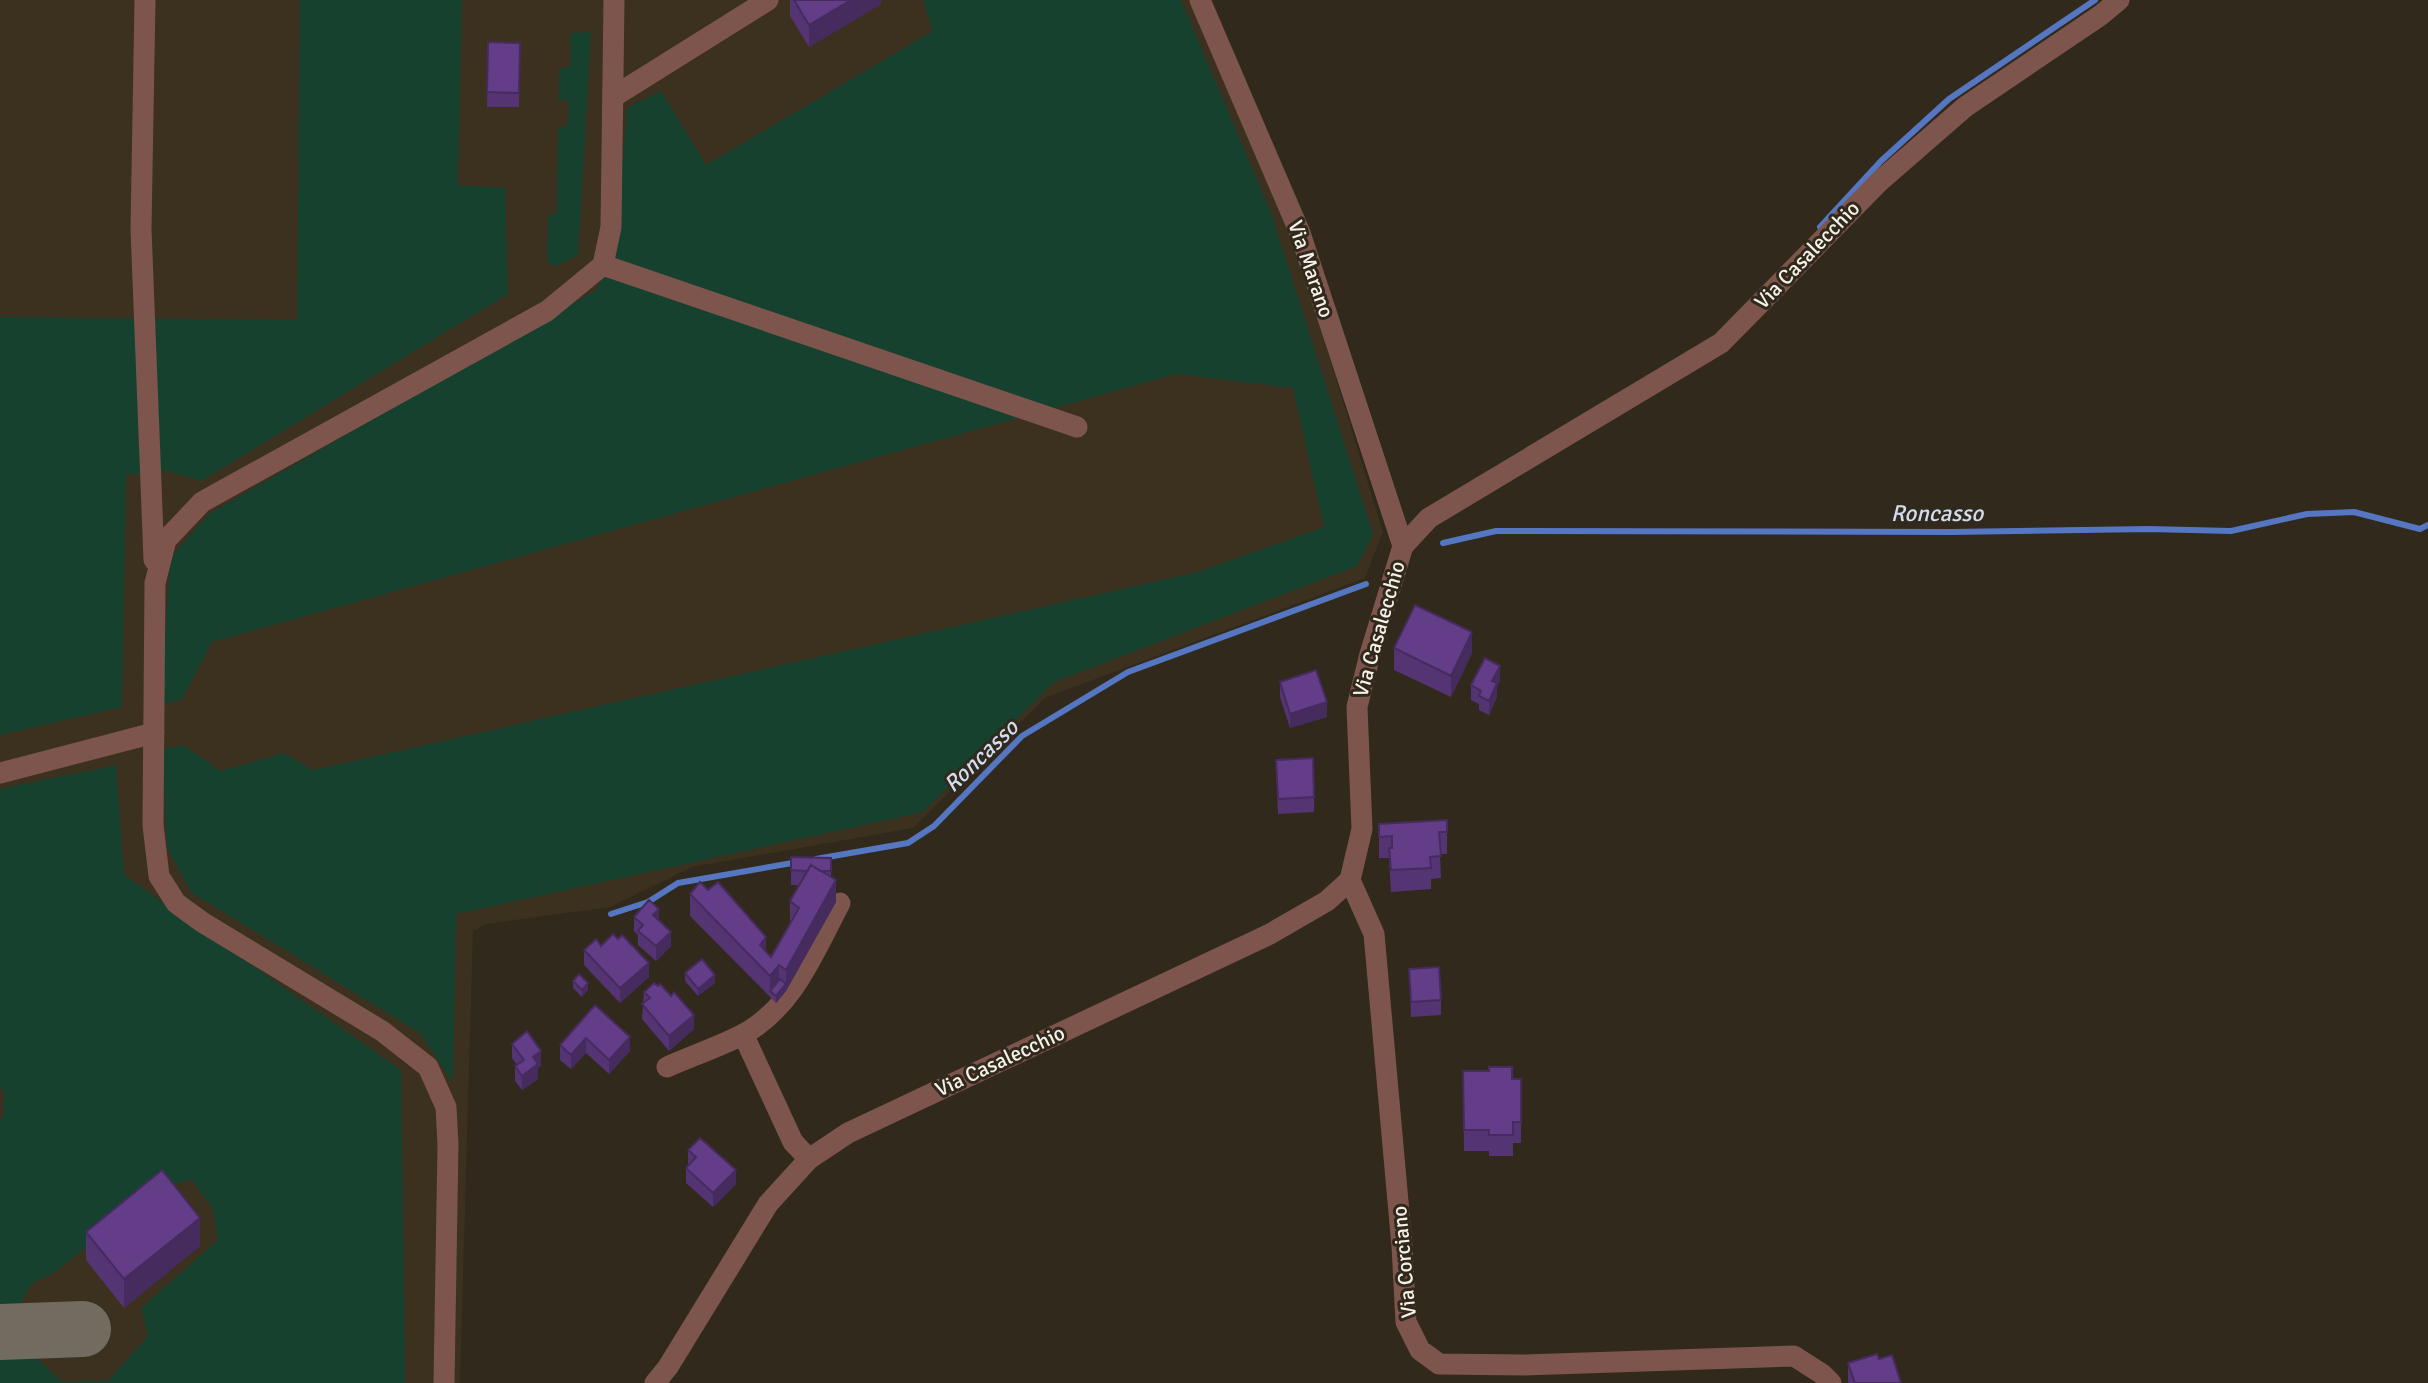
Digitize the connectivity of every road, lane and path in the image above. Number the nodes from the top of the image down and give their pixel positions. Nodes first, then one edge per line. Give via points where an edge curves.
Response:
1 (145, 0) edge
2 (614, 0) edge
3 (768, 0) edge
4 (1200, 0) edge
5 (2119, 0) edge
6 (613, 97) junction
7 (603, 265) junction
8 (1077, 427) dead end
9 (1403, 546) junction
10 (155, 583) junction
11 (153, 733) junction
12 (0, 773) edge
13 (1350, 880) junction
14 (839, 903) dead end
15 (743, 1034) junction
16 (667, 1067) dead end
17 (809, 1159) junction
18 (444, 1383) edge
19 (655, 1383) edge
20 (1830, 1383) edge

1 - 10 street via 141,229
2 - 6 street
3 - 6 street
4 - 9 street, Via Marano via 1300,233
5 - 9 street, Via Casalecchio via 1965,107 1880,181 1720,343 1429,519
6 - 7 street via 611,227
7 - 8 street
7 - 10 street via 547,311 202,502 166,540
9 - 13 street, Via Casalecchio via 1357,707 1362,829
10 - 11 street
11 - 12 street
11 - 18 street via 153,825 159,876 176,903 382,1031 428,1067 446,1107
13 - 17 street, Via Casalecchio via 1327,901 1270,934 848,1133
13 - 20 street, Via Corciano via 1374,934 1406,1322 1420,1350 1439,1364 1794,1356
14 - 15 street via 799,981 769,1016
15 - 16 street
15 - 17 street via 793,1142
17 - 19 street, Via Casalecchio via 768,1204

